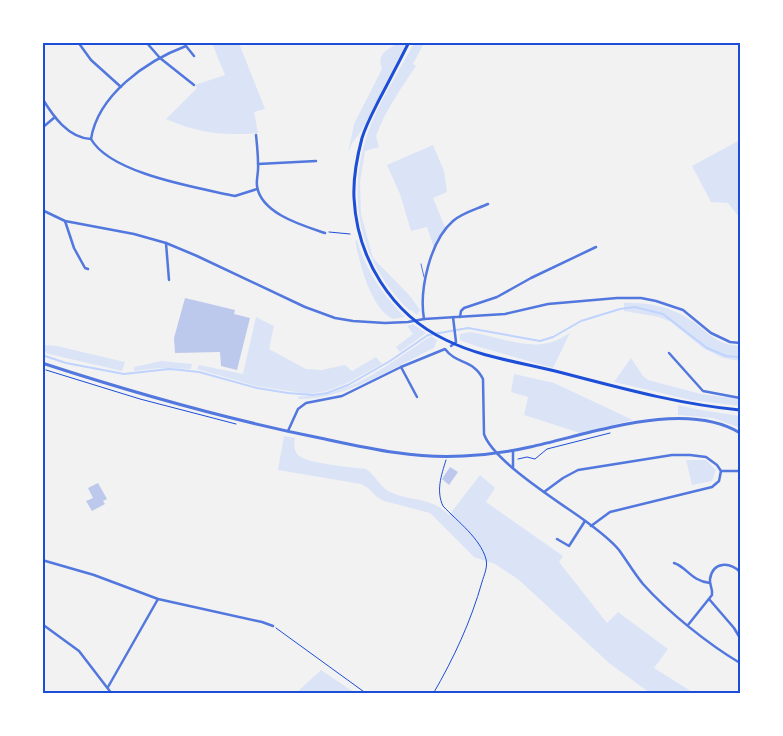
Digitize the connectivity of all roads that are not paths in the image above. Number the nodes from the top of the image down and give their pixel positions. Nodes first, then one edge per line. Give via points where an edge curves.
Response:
1 (78, 42) edge
2 (146, 42) edge
3 (409, 42) edge
4 (194, 56) dead end
5 (160, 58) junction
6 (194, 85) dead end
7 (121, 87) junction
8 (42, 98) edge
9 (55, 117) junction
10 (42, 128) edge
11 (256, 135) dead end
12 (91, 139) junction
13 (316, 162) dead end
14 (258, 164) junction
15 (258, 189) junction
16 (488, 204) dead end
17 (42, 210) edge
18 (65, 221) junction
19 (326, 233) road end
20 (166, 244) junction
21 (596, 247) dead end
22 (420, 264) dead end
23 (88, 269) dead end
24 (424, 277) junction
25 (169, 280) dead end
26 (453, 317) junction
27 (460, 317) junction
28 (424, 319) junction
29 (740, 343) edge
30 (451, 346) dead end
31 (669, 354) dead end
32 (44, 364) edge
33 (400, 368) junction
34 (42, 371) edge
35 (417, 397) dead end
36 (740, 398) edge
37 (740, 410) edge
38 (288, 432) junction
39 (740, 433) edge
40 (513, 451) junction
41 (496, 453) junction
42 (513, 467) junction
43 (721, 471) junction
44 (740, 471) edge
45 (544, 492) junction
46 (585, 521) junction
47 (591, 526) junction
48 (557, 539) dead end
49 (42, 560) edge
50 (674, 564) dead end
51 (740, 572) edge
52 (710, 583) junction
53 (158, 599) junction
54 (709, 599) junction
55 (42, 624) edge
56 (688, 625) junction
57 (273, 626) road end
58 (740, 638) edge
59 (740, 663) edge
60 (108, 687) junction
61 (112, 694) edge

1 - 7 street via 90,60
2 - 5 street
3 - 37 main road via 367,126 358,159 354,198 365,253 376,276 403,310 433,333 474,352 677,402
4 - 5 street via 186,46
5 - 6 street
5 - 7 street
7 - 12 street via 96,120
8 - 9 street
9 - 10 street
9 - 12 street via 72,132
11 - 14 street
12 - 15 street via 115,160 156,177 235,196
13 - 14 street
14 - 15 street
15 - 19 street via 280,215
16 - 24 street via 452,222 436,246
17 - 18 street
18 - 20 street via 134,234
18 - 23 street via 74,248
20 - 25 street
20 - 28 street via 320,313 354,321 385,323
21 - 27 street via 497,297 464,308
22 - 24 lane
24 - 28 street
26 - 27 street
26 - 28 street
26 - 30 street via 456,342
27 - 29 street via 505,314 548,304 641,298 683,310 711,333
31 - 36 street via 702,391
32 - 34 lane
32 - 38 street
33 - 35 street
33 - 38 street via 342,396 306,403 298,409
33 - 41 street via 445,349 475,367 482,379 484,434
38 - 41 street via 395,453 450,456
39 - 40 street via 708,421 655,419
40 - 41 street
40 - 42 street
41 - 42 street
42 - 45 street
43 - 44 street
43 - 45 street via 706,457 672,455 578,470
43 - 47 street via 719,481 712,487 610,512
45 - 46 street
46 - 47 street
46 - 48 street via 569,546
47 - 56 street via 617,548 642,583
49 - 53 street
50 - 52 street via 697,580
51 - 52 street via 729,564 719,565 712,572
52 - 54 street via 713,591
53 - 57 street
53 - 60 street
54 - 56 street
54 - 58 street
55 - 60 street via 79,651
56 - 59 street
60 - 61 street

